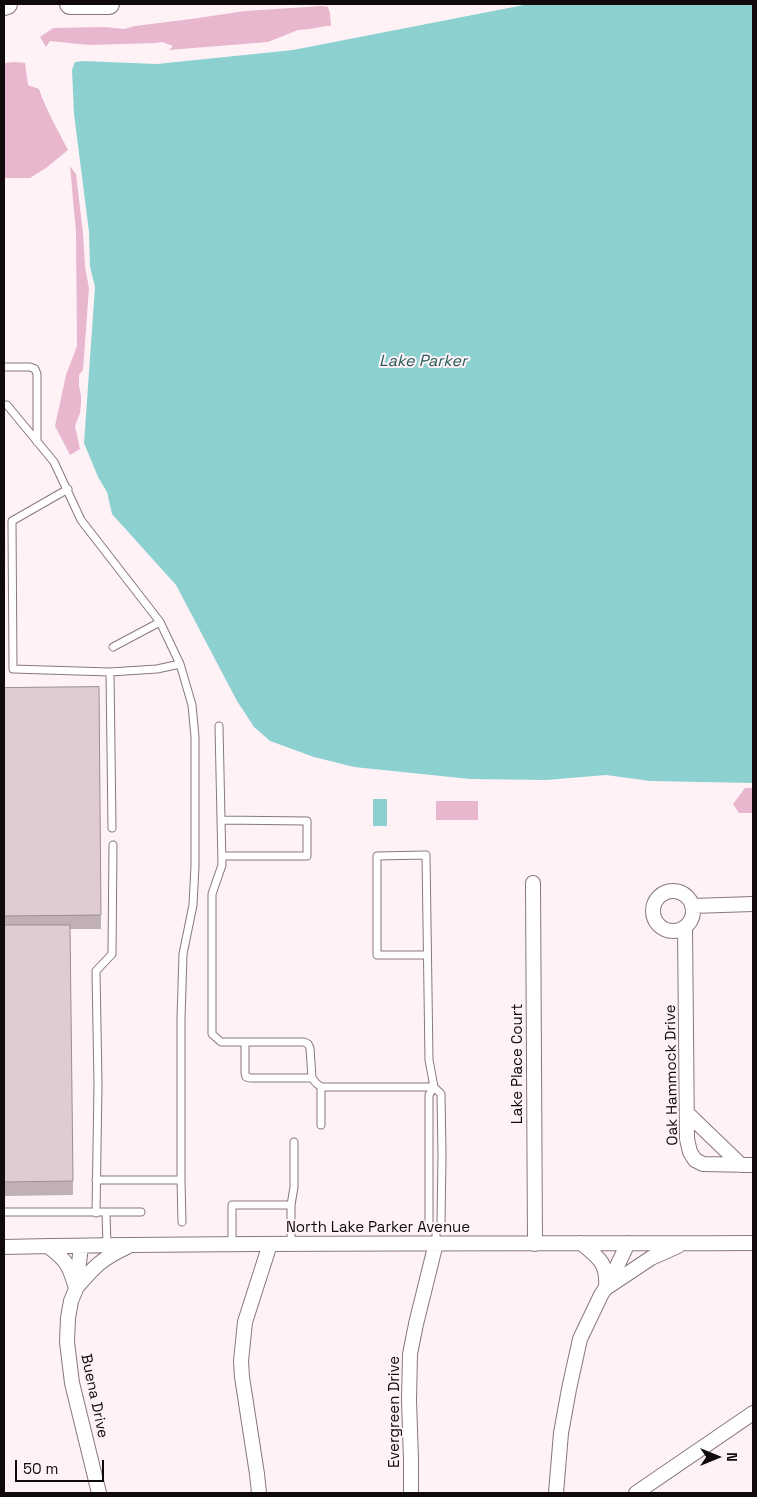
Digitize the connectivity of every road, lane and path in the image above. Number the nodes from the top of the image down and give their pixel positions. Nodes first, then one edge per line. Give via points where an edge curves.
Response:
1 (70, 4) edge
2 (109, 4) edge
3 (4, 367) edge
4 (4, 406) edge
5 (38, 442) junction
6 (68, 489) junction
7 (160, 622) junction
8 (113, 647) dead end
9 (180, 664) junction
10 (110, 672) junction
11 (220, 726) dead end
12 (221, 820) junction
13 (112, 828) dead end
14 (112, 845) dead end
15 (222, 856) junction
16 (533, 883) dead end
17 (753, 904) edge
18 (692, 906) junction
19 (685, 927) junction
20 (427, 955) junction
21 (245, 1042) junction
22 (312, 1078) junction
23 (321, 1087) junction
24 (434, 1087) junction
25 (687, 1113) junction
26 (321, 1125) dead end
27 (294, 1142) dead end
28 (747, 1165) edge
29 (96, 1180) junction
30 (181, 1180) junction
31 (291, 1205) junction
32 (4, 1212) edge
33 (142, 1212) dead end
34 (96, 1213) junction
35 (106, 1213) junction
36 (182, 1222) dead end
37 (436, 1237) junction
38 (581, 1243) junction
39 (628, 1243) junction
40 (685, 1243) junction
41 (753, 1243) edge
42 (232, 1244) junction
43 (270, 1244) junction
44 (291, 1244) junction
45 (535, 1244) junction
46 (107, 1245) junction
47 (132, 1245) junction
48 (49, 1246) junction
49 (81, 1246) junction
50 (4, 1248) edge
51 (76, 1288) junction
52 (606, 1288) junction
53 (753, 1413) edge
54 (99, 1493) edge
55 (259, 1493) edge
56 (411, 1493) edge
57 (556, 1493) edge
58 (636, 1493) edge

1 - 2 street
3 - 5 lane via 30,367 38,374
4 - 5 lane
5 - 6 lane via 54,462
6 - 7 lane via 81,520
6 - 10 lane via 12,521 13,669
7 - 8 lane
7 - 9 lane
9 - 10 lane
9 - 30 lane via 192,704 195,737 193,905 183,954 181,988
10 - 13 lane
11 - 12 lane
12 - 15 lane
12 - 15 lane via 307,821 307,856
14 - 29 lane via 112,954 96,971
15 - 21 lane via 222,866 212,894 212,1034 221,1042
16 - 45 street, Lake Place Court
17 - 18 street
18 - 19 street via 692,918
18 - 19 street via 685,895 673,891 661,895 654,905 654,918 662,928 674,932
19 - 25 street, Oak Hammock Drive
20 - 20 lane via 426,855 377,856 377,955
20 - 24 lane via 429,1060
21 - 22 lane via 308,1044
21 - 22 lane via 246,1077
22 - 23 lane
23 - 24 lane
23 - 26 lane
24 - 37 lane via 429,1095 430,1224
24 - 37 lane via 441,1094 442,1156 441,1224
25 - 28 street
25 - 28 street, Oak Hammock Drive via 687,1139 695,1160 703,1164
27 - 31 lane
29 - 30 lane
29 - 34 lane
30 - 36 lane
31 - 42 lane via 232,1205
31 - 44 lane
32 - 34 lane
33 - 35 lane
34 - 35 lane
35 - 46 lane
37 - 44 street, North Lake Parker Avenue
37 - 45 street, North Lake Parker Avenue
37 - 56 street, Evergreen Drive via 410,1354
38 - 39 street, North Lake Parker Avenue
38 - 45 street, North Lake Parker Avenue
38 - 52 street via 604,1265
39 - 40 street, North Lake Parker Avenue
39 - 52 street
40 - 41 street, North Lake Parker Avenue
40 - 52 street via 651,1258
42 - 43 street, North Lake Parker Avenue
42 - 47 street, North Lake Parker Avenue
43 - 44 street, North Lake Parker Avenue
43 - 55 street via 246,1322 241,1361
46 - 47 street, North Lake Parker Avenue
46 - 49 street, North Lake Parker Avenue
47 - 51 street via 98,1263
48 - 49 street, North Lake Parker Avenue
48 - 50 street, North Lake Parker Avenue
48 - 51 street via 68,1265
49 - 51 street, Buena Drive
51 - 54 street, Buena Drive via 68,1318 68,1363
52 - 57 street via 580,1339 561,1433
53 - 58 street

